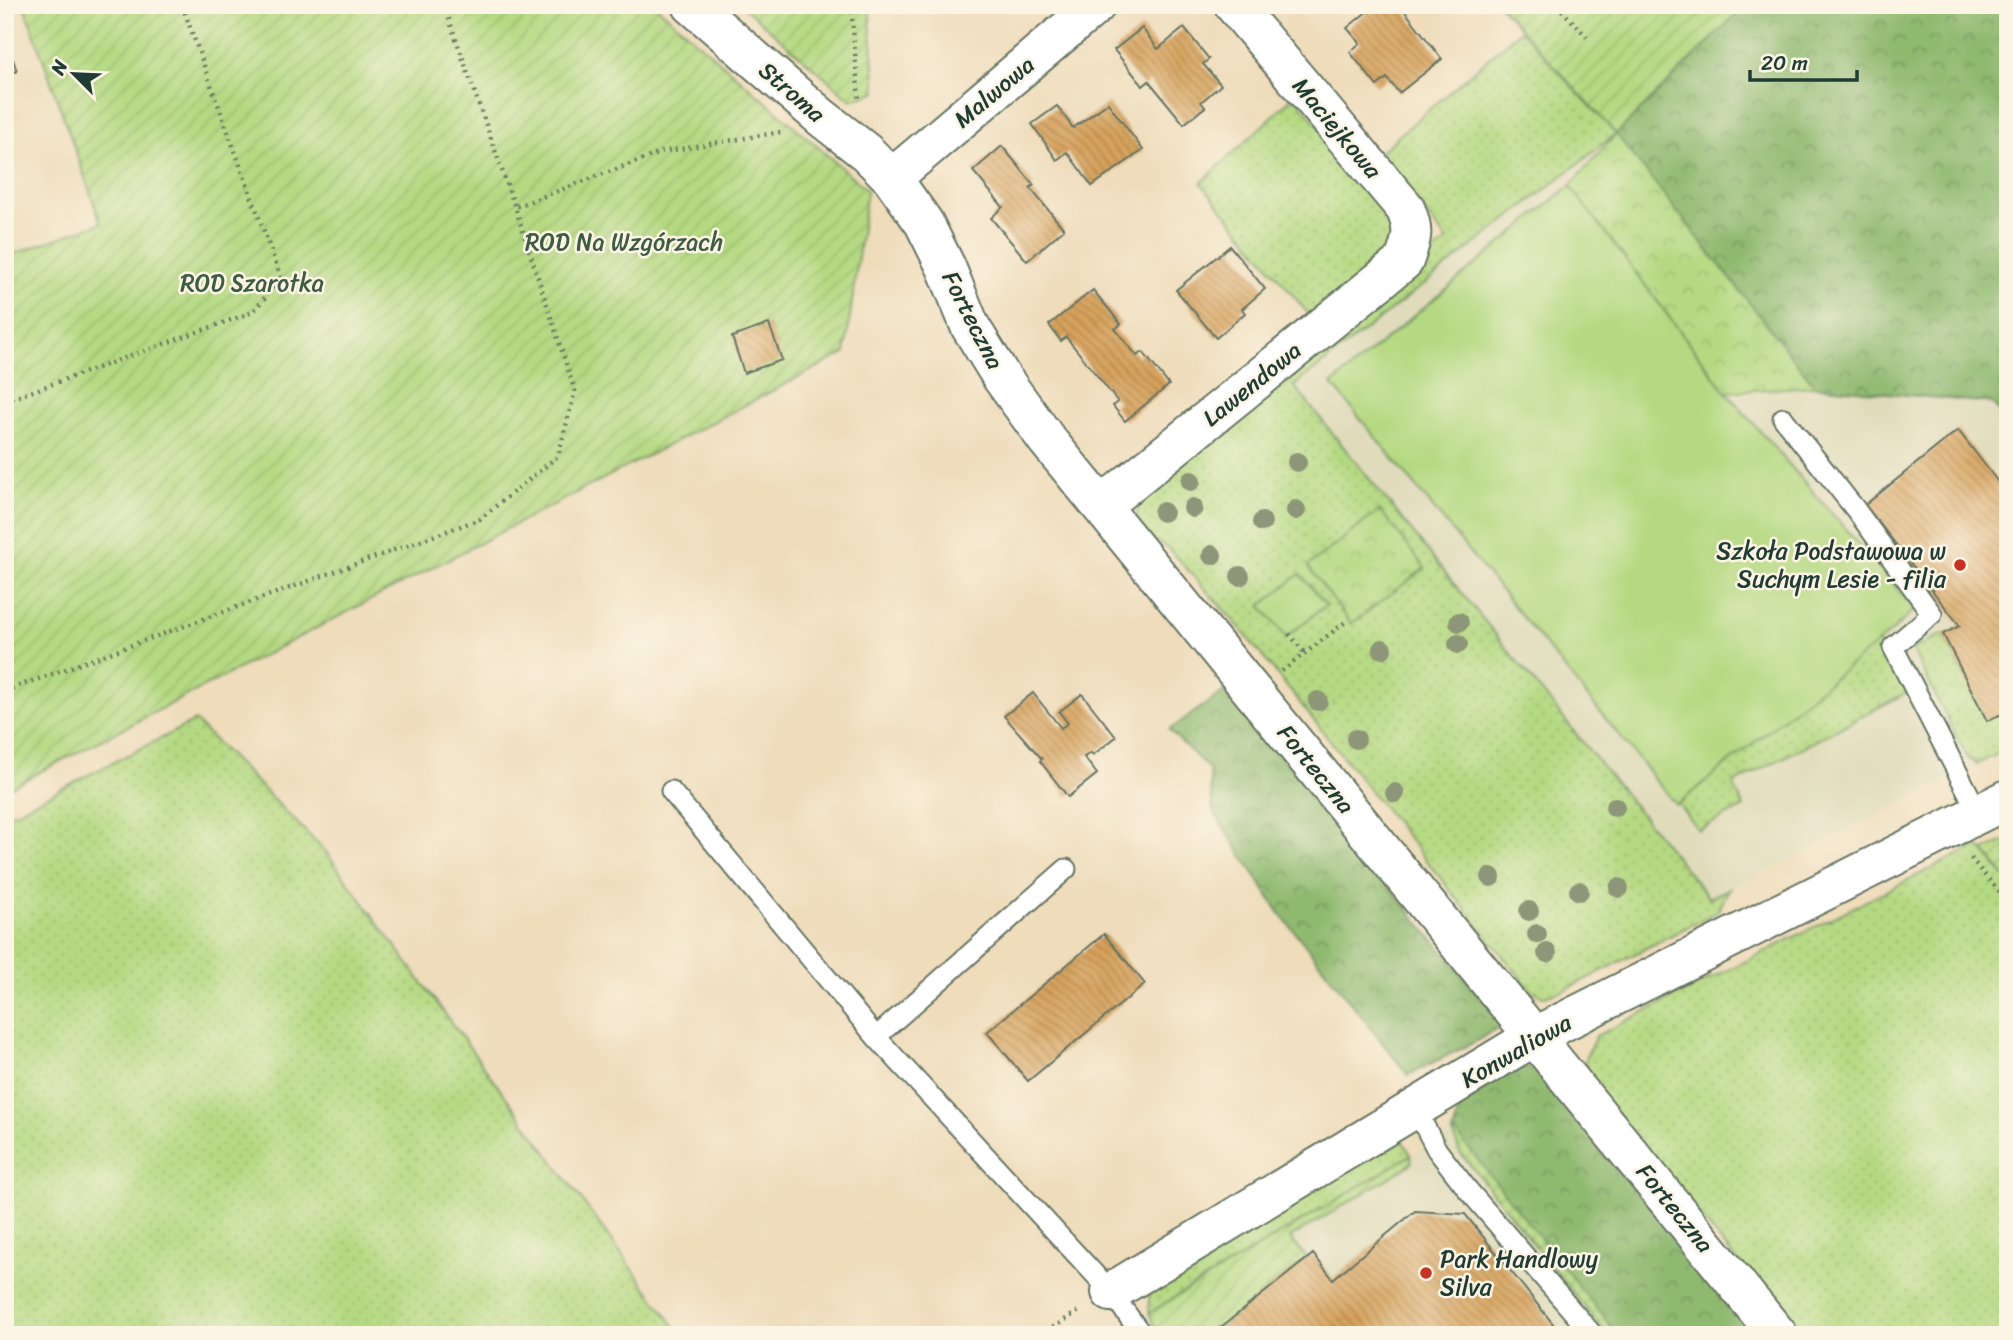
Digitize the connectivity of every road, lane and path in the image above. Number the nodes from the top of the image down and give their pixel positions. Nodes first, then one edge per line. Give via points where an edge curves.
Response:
1 (182, 5) edge
2 (444, 5) edge
3 (692, 5) edge
4 (851, 5) edge
5 (1096, 5) edge
6 (1234, 5) edge
7 (1557, 5) edge
8 (1588, 38) dead end
9 (834, 127) junction
10 (892, 178) junction
11 (515, 207) junction
12 (1404, 261) joint
13 (5, 401) edge
14 (1783, 418) dead end
15 (1101, 506) junction
16 (1348, 620) dead end
17 (1289, 634) dead end
18 (1305, 653) junction
19 (1274, 678) dead end
20 (5, 691) edge
21 (671, 791) dead end
22 (1979, 814) edge
23 (1066, 869) dead end
24 (2008, 901) edge
25 (1535, 1036) junction
26 (876, 1037) junction
27 (1416, 1110) junction
28 (1111, 1292) junction
29 (1041, 1335) edge
30 (1142, 1335) edge
31 (1593, 1335) edge
32 (1778, 1335) edge

1 - 13 path via 281,278 253,312
2 - 11 path
3 - 9 street, Stroma
4 - 9 path via 861,96
5 - 10 street, Malwowa
6 - 12 street, Maciejkowa via 1405,208 1412,235
7 - 8 path
9 - 10 street, Stroma
9 - 11 path via 662,152
10 - 15 street, Forteczna via 924,223 970,326 1002,378
11 - 20 path via 575,391 558,456 480,519
12 - 15 street, Lawendowa
14 - 22 lane via 1932,614 1892,640
15 - 25 street, Forteczna
16 - 18 path
17 - 18 path
18 - 19 path
21 - 26 lane
22 - 24 path via 1980,871
22 - 25 street, Konwaliowa
23 - 26 lane
25 - 27 street, Konwaliowa
25 - 32 street, Forteczna
26 - 28 lane
27 - 28 street, Konwaliowa
27 - 31 lane via 1437,1150 1468,1190
28 - 29 path
28 - 30 lane

